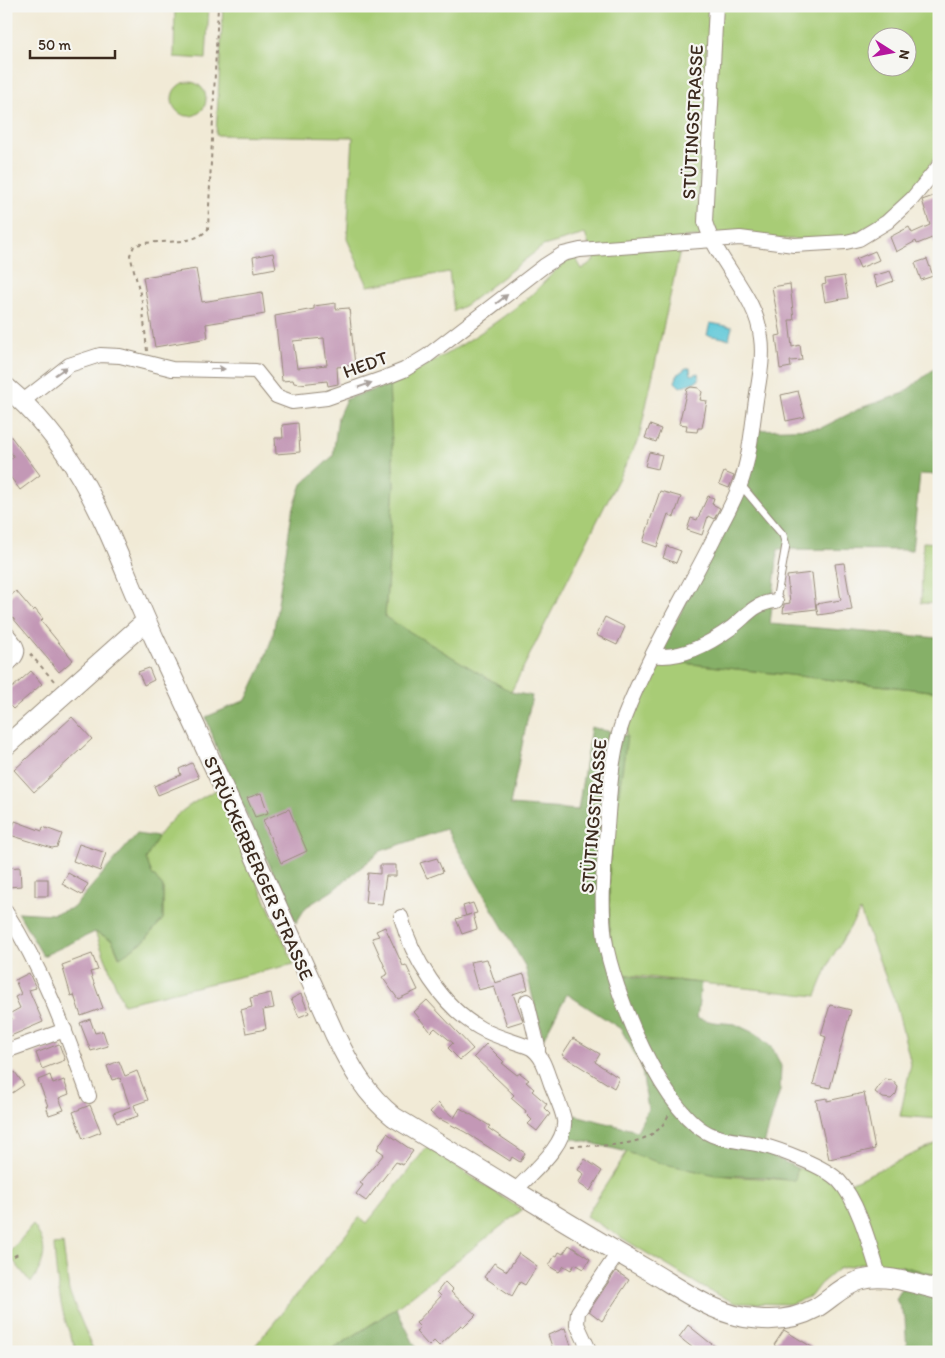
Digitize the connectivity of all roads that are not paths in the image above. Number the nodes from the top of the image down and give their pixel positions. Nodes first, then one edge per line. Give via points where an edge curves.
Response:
1 (716, 6) edge
2 (939, 166) edge
3 (710, 240) junction
4 (6, 387) edge
5 (22, 400) junction
6 (740, 484) junction
7 (776, 601) joint
8 (146, 621) junction
9 (6, 633) edge
10 (653, 655) junction
11 (6, 666) edge
12 (6, 746) edge
13 (6, 912) edge
14 (401, 917) dead end
15 (527, 1001) dead end
16 (65, 1030) junction
17 (6, 1051) edge
18 (538, 1053) junction
19 (89, 1096) dead end
20 (516, 1190) junction
21 (618, 1253) junction
22 (880, 1278) junction
23 (939, 1290) edge
24 (590, 1352) edge

1 - 3 street, STÜTINGSTRASSE via 705,222
2 - 3 street via 912,200 887,222 859,239 814,245 740,238
5 -> 3 street, HEDT via 70,365 100,355 120,356 172,369 256,371 276,396 292,402 327,398 404,370 470,325 563,254
3 - 6 street, STÜTINGSTRASSE via 750,303 761,336 754,419
4 - 5 main road, STRÜCKERBERGER STRASSE
5 - 8 main road, STRÜCKERBERGER STRASSE via 45,424 90,489
6 - 7 lane via 783,536 786,546
6 - 10 street, STÜTINGSTRASSE
7 - 10 street via 762,602 732,627 698,648 665,657
8 - 12 main road
8 - 20 main road, STRÜCKERBERGER STRASSE via 354,1072 378,1104 394,1117
9 - 11 street via 18,650 15,659
10 - 22 street, STÜTINGSTRASSE via 618,738 603,874 605,939 630,1019 652,1066 689,1119 712,1135 763,1146 824,1170 838,1179 865,1230
13 - 16 street via 38,968
14 - 18 street via 405,933 424,969 455,1012 481,1028
15 - 18 street
16 - 17 street
16 - 19 street
18 - 20 street via 564,1119 564,1130 556,1146
20 - 21 main road, STRÜCKERBERGER STRASSE
21 - 22 main road, STRÜCKERBERGER STRASSE via 713,1308 758,1320 795,1317 815,1309 845,1287 861,1280
21 - 24 street via 578,1312 577,1324
22 - 23 main road

